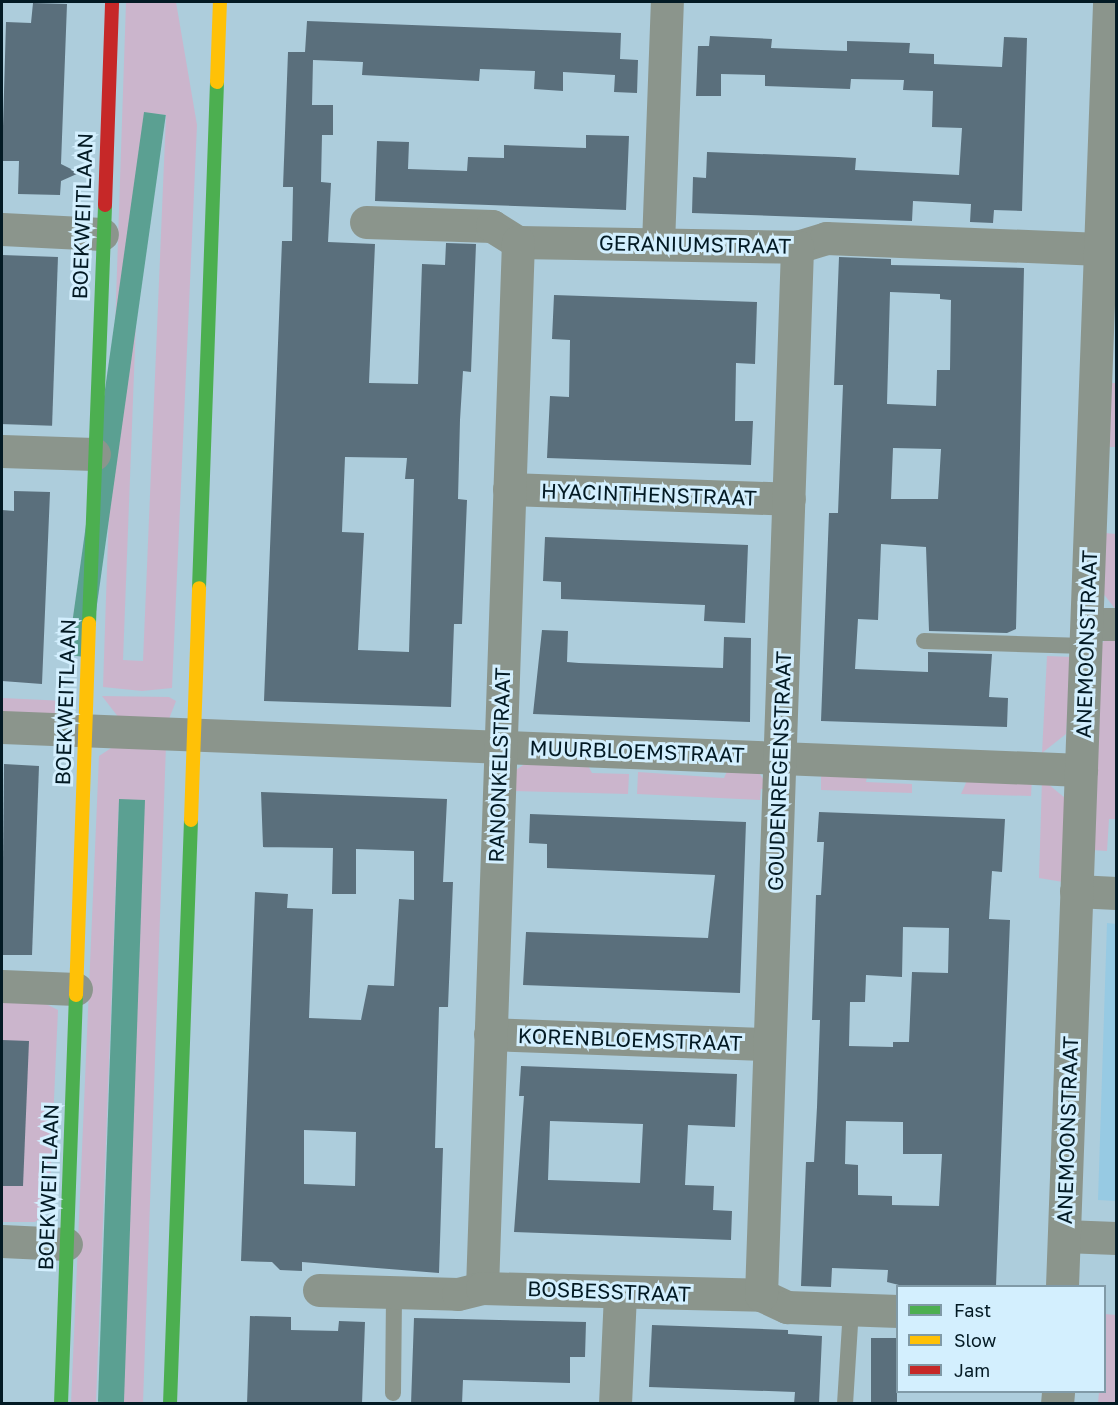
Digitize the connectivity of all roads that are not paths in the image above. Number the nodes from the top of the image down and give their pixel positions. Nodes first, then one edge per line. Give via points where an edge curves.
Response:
1 (112, 2) edge
2 (220, 2) edge
3 (667, 2) edge
4 (1110, 2) edge
5 (1112, 68) edge
6 (366, 222) dead end
7 (2, 230) edge
8 (102, 234) junction
9 (518, 242) junction
10 (658, 244) junction
11 (797, 247) junction
12 (1101, 249) junction
13 (1107, 335) edge
14 (2, 451) edge
15 (94, 454) junction
16 (509, 489) junction
17 (789, 499) junction
18 (1096, 631) edge
19 (924, 641) dead end
20 (2, 727) edge
21 (85, 731) junction
22 (191, 732) junction
23 (500, 746) junction
24 (780, 757) junction
25 (1081, 770) junction
26 (1076, 891) junction
27 (1116, 893) edge
28 (2, 986) edge
29 (76, 989) junction
30 (490, 1034) junction
31 (770, 1044) junction
32 (1064, 1236) junction
33 (1116, 1238) edge
34 (2, 1241) edge
35 (66, 1244) junction
36 (1062, 1285) edge
37 (482, 1288) junction
38 (319, 1290) dead end
39 (620, 1292) junction
40 (394, 1294) junction
41 (761, 1295) junction
42 (851, 1310) junction
43 (896, 1311) edge
44 (393, 1393) dead end
45 (61, 1404) edge
46 (170, 1404) edge
47 (615, 1404) edge
48 (845, 1404) edge

1 - 8 street, BOEKWEITLAAN
2 - 22 street
3 - 10 street
4 - 5 street, ANEMOONSTRAAT
5 - 12 street, ANEMOONSTRAAT
6 - 9 street via 492,226
7 - 8 street
8 - 15 street, BOEKWEITLAAN
9 - 10 street, GERANIUMSTRAAT
9 - 16 street, RANONKELSTRAAT
10 - 11 street, GERANIUMSTRAAT
11 - 12 street, GERANIUMSTRAAT via 826,238
11 - 17 street, GOUDENREGENSTRAAT
12 - 13 street, ANEMOONSTRAAT
13 - 18 street, ANEMOONSTRAAT
14 - 15 street
15 - 21 street, BOEKWEITLAAN
16 - 17 street, HYACINTHENSTRAAT
16 - 23 street, RANONKELSTRAAT
17 - 24 street, GOUDENREGENSTRAAT
18 - 19 lane
18 - 25 street, ANEMOONSTRAAT
20 - 21 street, MUURBLOEMSTRAAT
21 - 22 street, MUURBLOEMSTRAAT
21 - 29 street, BOEKWEITLAAN
22 - 23 street, MUURBLOEMSTRAAT
22 - 46 street
23 - 24 street, MUURBLOEMSTRAAT
23 - 30 street, RANONKELSTRAAT
24 - 25 street, MUURBLOEMSTRAAT
24 - 31 street, GOUDENREGENSTRAAT
25 - 26 street, ANEMOONSTRAAT
26 - 27 street
26 - 32 street, ANEMOONSTRAAT
28 - 29 street
29 - 35 street, BOEKWEITLAAN
30 - 31 street, KORENBLOEMSTRAAT
30 - 37 street, RANONKELSTRAAT
31 - 41 street, GOUDENREGENSTRAAT
32 - 33 street
32 - 36 street, ANEMOONSTRAAT
34 - 35 street
35 - 45 street, BOEKWEITLAAN
37 - 39 street, BOSBESSTRAAT
37 - 40 street, BOSBESSTRAAT via 458,1294
38 - 40 street, BOSBESSTRAAT
39 - 41 street, BOSBESSTRAAT
39 - 47 street
40 - 44 lane
41 - 42 street, BOSBESSTRAAT via 787,1307
42 - 43 street, BOSBESSTRAAT
42 - 48 lane

